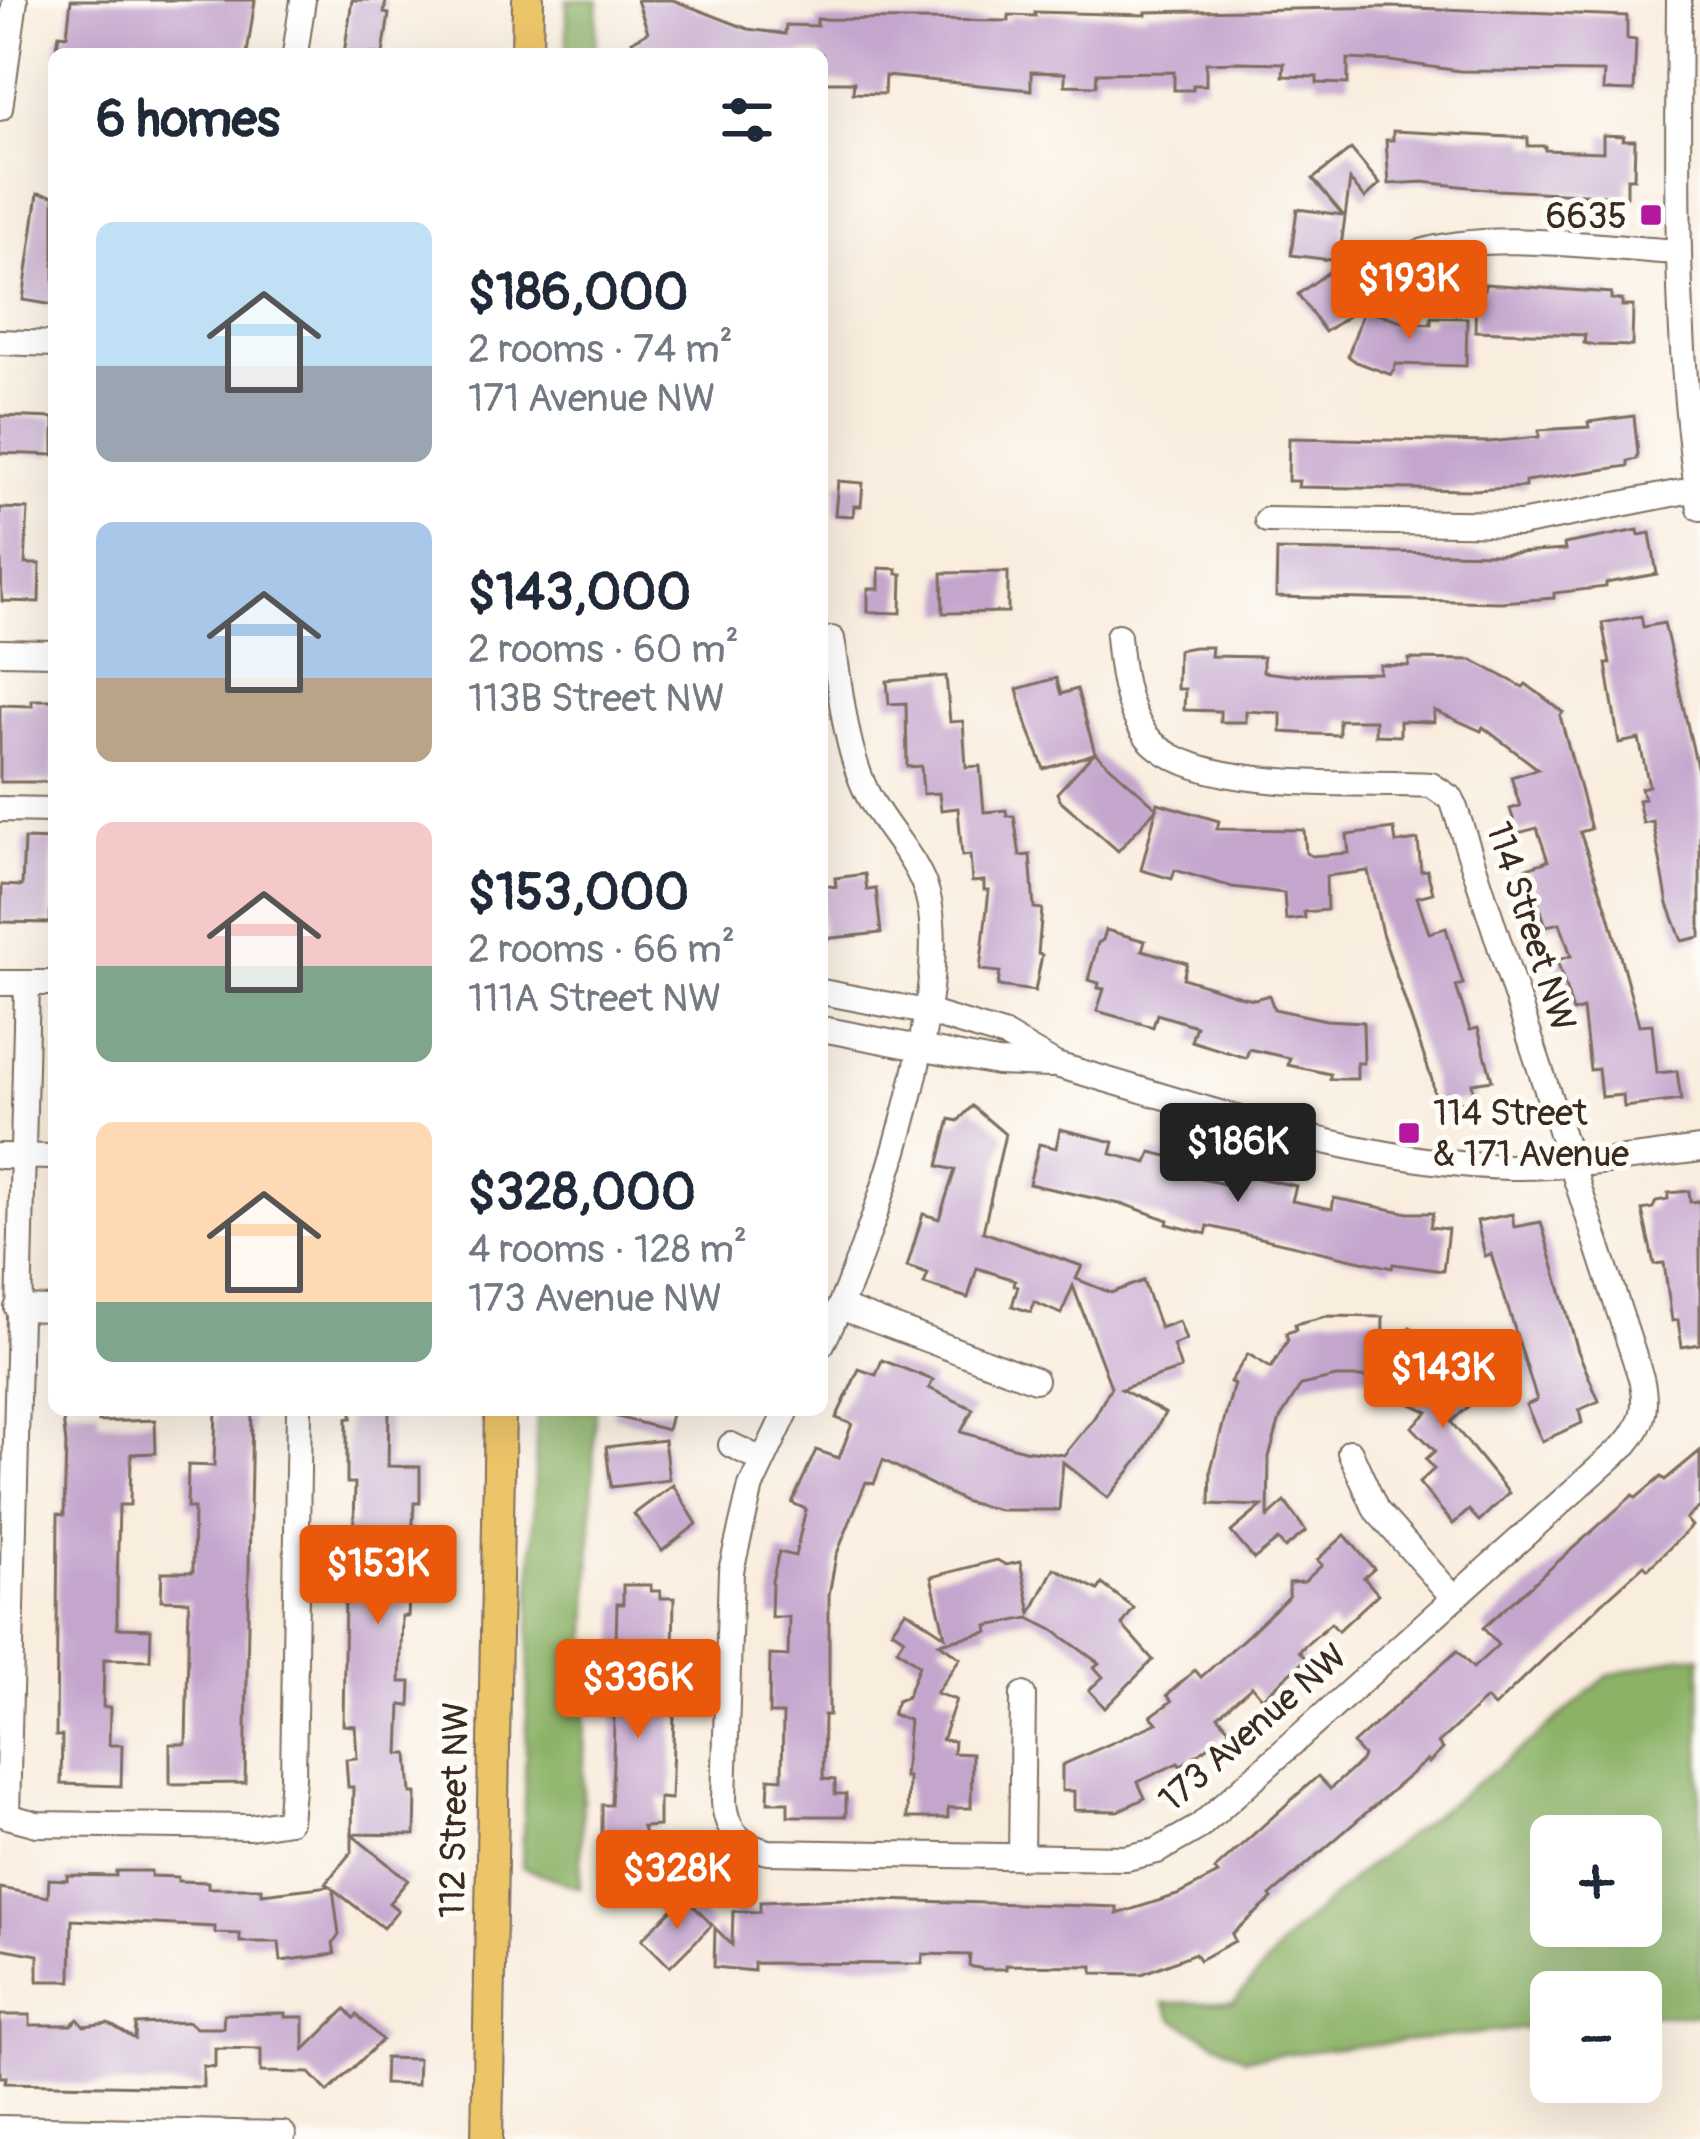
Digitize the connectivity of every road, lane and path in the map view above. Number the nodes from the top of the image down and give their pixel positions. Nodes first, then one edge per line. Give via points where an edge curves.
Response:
1 (15, 0) edge
2 (303, 0) edge
3 (528, 0) edge
4 (1679, 0) edge
5 (296, 48) edge
6 (527, 48) edge
7 (0, 108) edge
8 (1689, 138) edge
9 (1678, 252) junction
10 (1415, 254) dead end
11 (0, 342) edge
12 (48, 344) edge
13 (1695, 422) edge
14 (1699, 499) edge
15 (1267, 520) dead end
16 (1118, 636) dead end
17 (832, 639) dead end
18 (0, 652) edge
19 (48, 653) edge
20 (0, 809) edge
21 (48, 810) edge
22 (27, 982) junction
23 (0, 983) edge
24 (48, 983) edge
25 (828, 993) edge
26 (926, 1012) junction
27 (828, 1030) edge
28 (919, 1047) junction
29 (1056, 1065) junction
30 (1700, 1149) edge
31 (12, 1156) edge
32 (48, 1157) edge
33 (1571, 1165) junction
34 (840, 1307) junction
35 (17, 1308) junction
36 (48, 1309) edge
37 (828, 1332) edge
38 (1035, 1380) dead end
39 (1645, 1413) joint
40 (299, 1416) edge
41 (500, 1416) edge
42 (784, 1416) edge
43 (731, 1445) dead end
44 (1350, 1452) dead end
45 (762, 1460) junction
46 (1453, 1597) junction
47 (1024, 1695) dead end
48 (1021, 1857) junction
49 (0, 2128) edge
50 (283, 2134) dead end
51 (487, 2139) edge

1 - 7 street
2 - 5 street
3 - 6 main road
4 - 8 street
8 - 9 street
9 - 10 street via 1484,242
9 - 13 street
11 - 12 street
13 - 14 street
14 - 15 street via 1520,524
16 - 33 street, 114 Street NW via 1134,714 1174,758 1262,779 1431,785 1452,799
17 - 26 street via 859,773 927,894 934,961
18 - 19 street
20 - 21 street
22 - 23 street
22 - 24 street
22 - 31 street
25 - 26 street
26 - 28 street
26 - 29 street via 1006,1036
27 - 28 street
28 - 29 street
28 - 34 street via 877,1209
29 - 33 street via 1391,1155
30 - 33 street
31 - 32 street
31 - 35 street
33 - 39 street, 114 Street NW via 1641,1378
34 - 37 street
34 - 38 street
35 - 36 street
35 - 40 street via 7,1816 37,1824 250,1828 289,1821
39 - 46 street, 173 Avenue NW via 1627,1442
41 - 51 main road, 112 Street NW
42 - 45 street
43 - 45 street
44 - 46 street via 1376,1510
45 - 48 street, 173 Avenue NW via 728,1596 724,1810 738,1839 768,1852
46 - 48 street, 173 Avenue NW via 1180,1839 1126,1858
47 - 48 street
49 - 50 street

